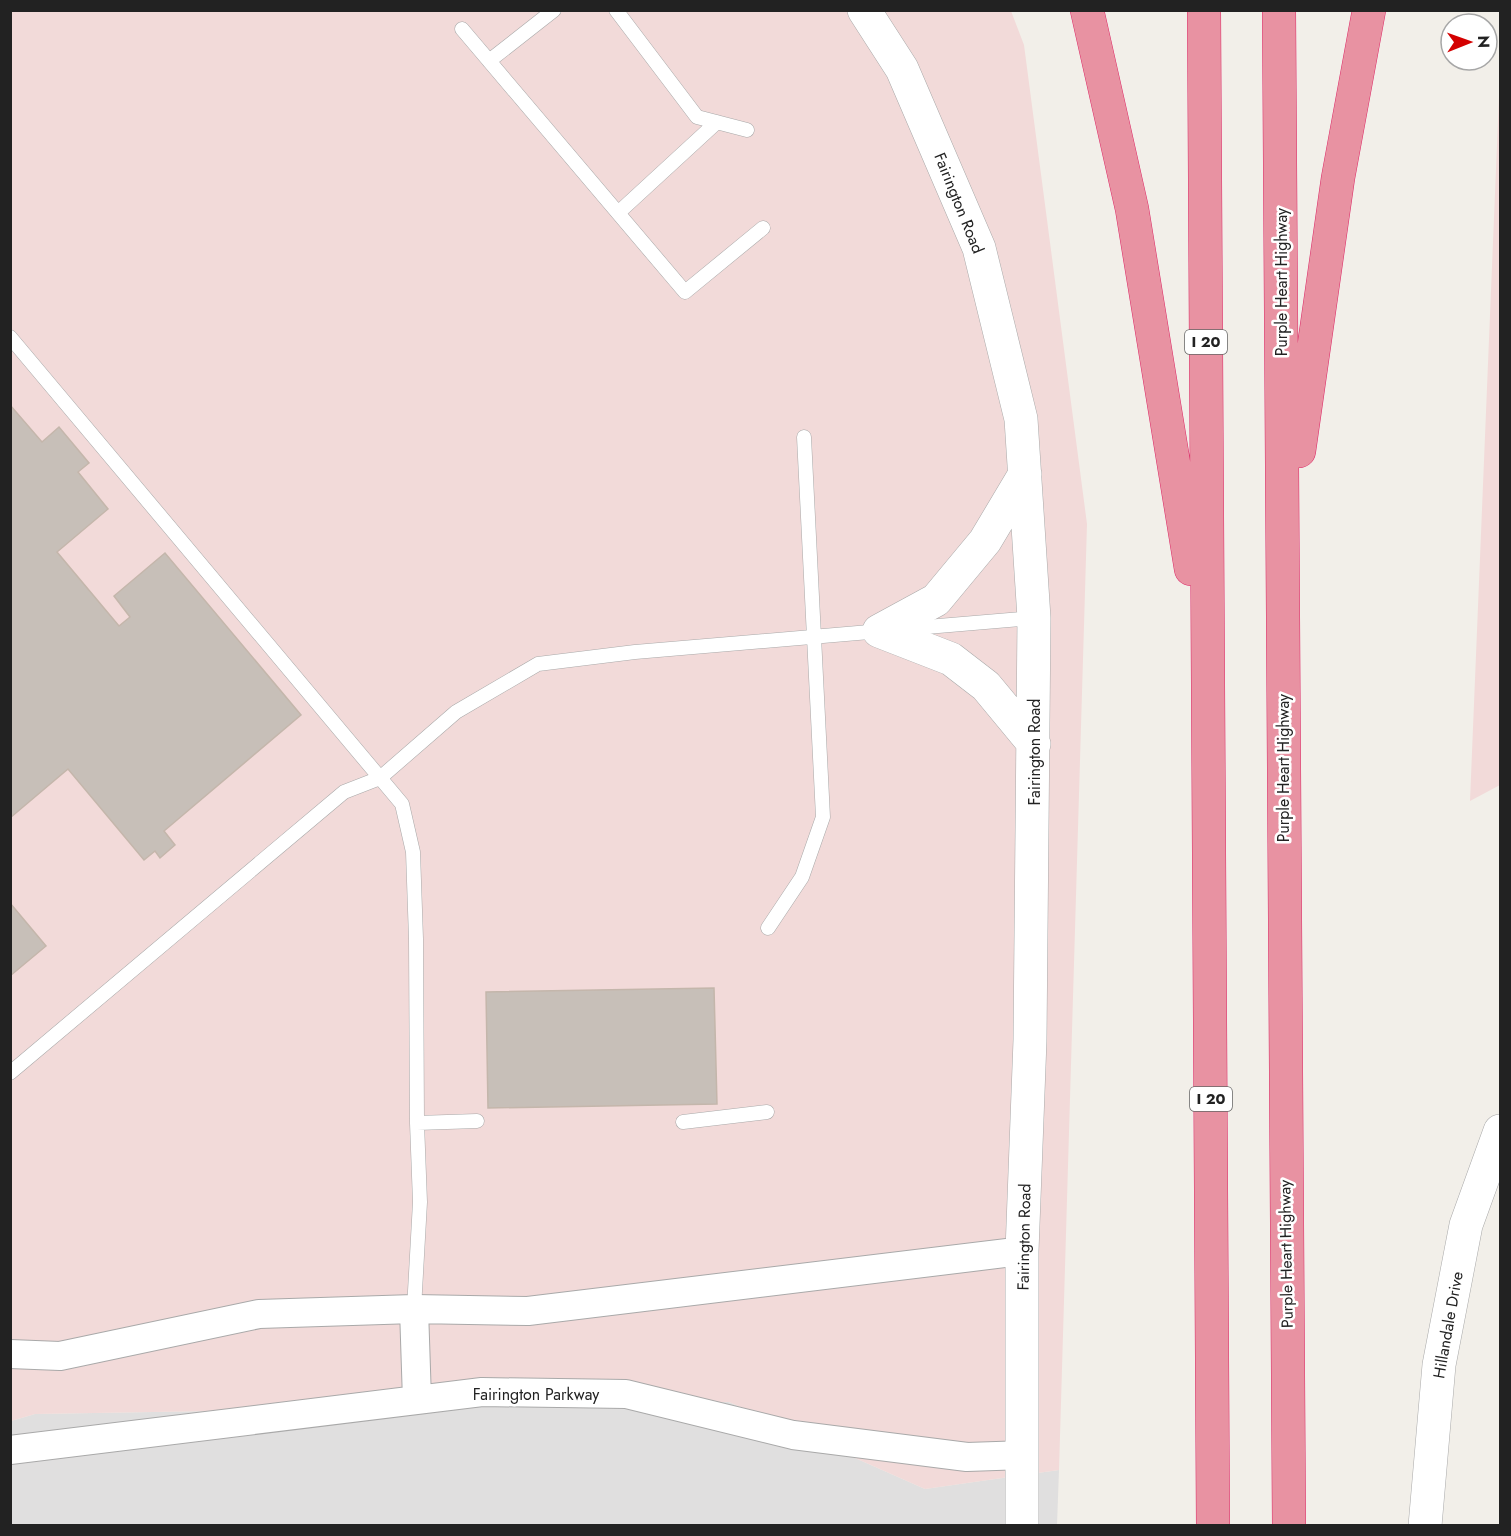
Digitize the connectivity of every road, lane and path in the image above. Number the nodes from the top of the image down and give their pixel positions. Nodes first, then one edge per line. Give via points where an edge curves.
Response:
1 (554, 10) edge
2 (616, 10) edge
3 (864, 10) edge
4 (1088, 10) edge
5 (1204, 10) edge
6 (1279, 10) edge
7 (1369, 10) edge
8 (462, 29) dead end
9 (489, 61) junction
10 (717, 122) junction
11 (747, 130) dead end
12 (618, 213) junction
13 (763, 228) dead end
14 (10, 337) edge
15 (804, 437) dead end
16 (1025, 474) junction
17 (1283, 563) junction
18 (1034, 618) junction
19 (879, 631) junction
20 (815, 637) junction
21 (1209, 672) junction
22 (1034, 744) junction
23 (380, 778) junction
24 (768, 928) dead end
25 (10, 1073) edge
26 (767, 1112) dead end
27 (477, 1121) dead end
28 (683, 1122) dead end
29 (417, 1123) junction
30 (1500, 1131) edge
31 (1022, 1251) junction
32 (414, 1309) junction
33 (10, 1354) edge
34 (417, 1400) junction
35 (10, 1450) edge
36 (1022, 1455) junction
37 (1022, 1526) edge
38 (1213, 1526) edge
39 (1289, 1526) edge
40 (1425, 1526) edge

1 - 9 lane
2 - 10 lane via 697,117
3 - 16 street, Fairington Road via 902,69 979,248 1021,419
4 - 21 highway via 1132,209
5 - 21 highway, I 20
6 - 17 highway, Purple Heart Highway
7 - 17 highway via 1338,178
8 - 9 lane
9 - 12 lane
10 - 11 lane
10 - 12 lane
12 - 13 lane via 686,292
14 - 23 lane
15 - 20 lane
16 - 18 street, Fairington Road
16 - 19 street via 985,541 936,600
17 - 39 highway, Purple Heart Highway
18 - 19 lane
18 - 22 street, Fairington Road
19 - 20 lane
19 - 22 street via 951,659 986,686
20 - 23 lane via 538,664 456,712
20 - 24 lane via 823,817 802,877
21 - 38 highway, I 20
22 - 31 street, Fairington Road via 1030,1040
23 - 25 lane via 344,792
23 - 29 lane via 402,804 413,852
26 - 28 lane
27 - 29 lane
29 - 32 lane via 420,1202
30 - 40 street, Hillandale Drive via 1466,1225 1439,1365
31 - 32 street via 528,1311
31 - 36 street, Fairington Road
32 - 33 street via 259,1314 60,1356
32 - 34 street
34 - 35 street, Fairington Parkway
34 - 36 street, Fairington Parkway via 482,1392 626,1394 793,1435 967,1457
36 - 37 street, Fairington Road

